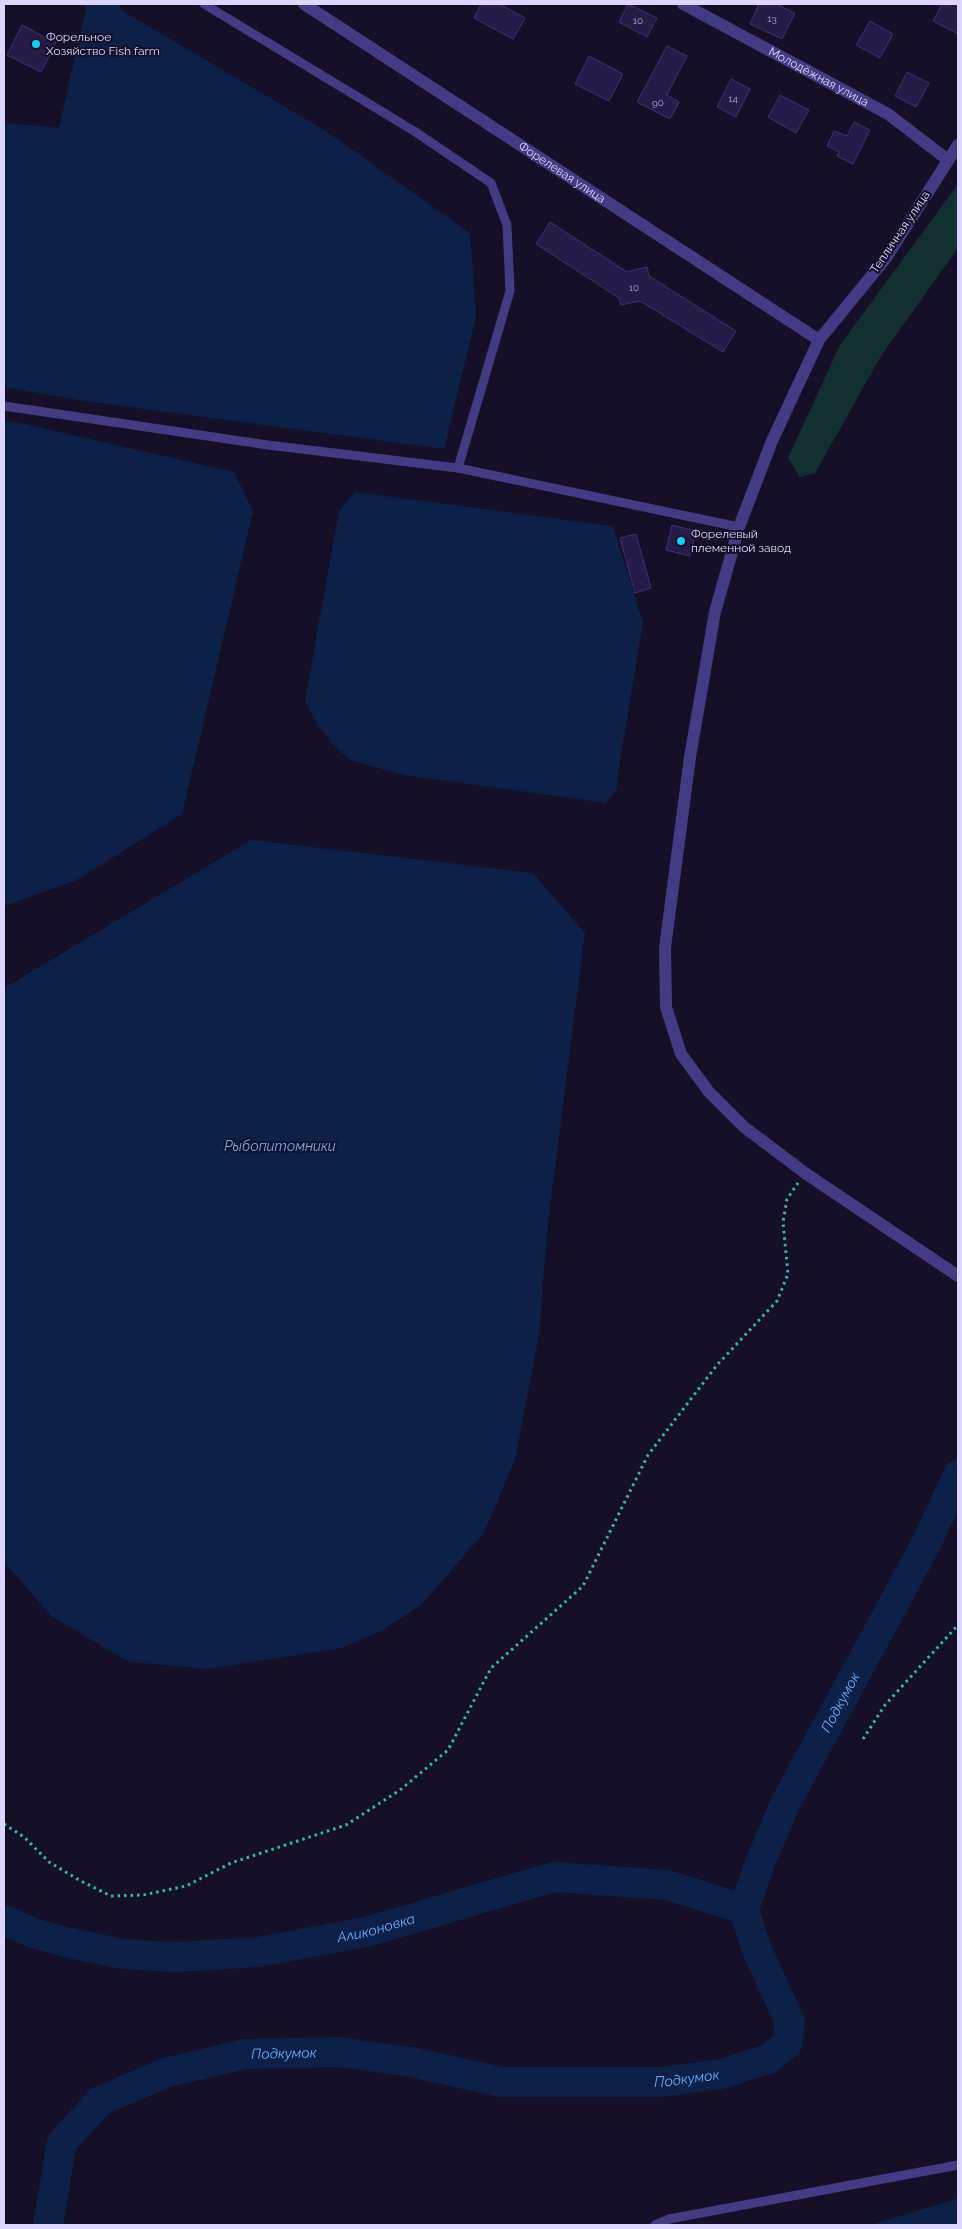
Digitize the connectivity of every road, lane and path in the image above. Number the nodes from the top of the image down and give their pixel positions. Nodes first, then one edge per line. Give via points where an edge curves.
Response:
1 (204, 4) edge
2 (304, 4) edge
3 (683, 4) edge
4 (958, 145) edge
5 (948, 160) junction
6 (819, 340) junction
7 (4, 406) edge
8 (458, 468) junction
9 (739, 527) junction
10 (805, 1173) junction
11 (958, 1276) edge
12 (958, 1625) edge
13 (863, 1739) dead end
14 (4, 1824) edge
15 (958, 2165) edge
16 (655, 2225) edge

1 - 8 lane via 414,131 491,183 507,225 510,291
2 - 6 street, Форелевая улица
3 - 5 street, Молодёжная улица via 888,114
4 - 5 street, Тепличная улица
5 - 6 street, Тепличная улица via 886,258
6 - 9 street, Тепличная улица via 772,441
7 - 8 lane
8 - 9 lane
9 - 10 street, Тепличная улица via 715,612 690,758 665,948 666,1008 681,1054 708,1092 744,1127
10 - 11 street, Тепличная улица
10 - 14 path via 787,1199 783,1222 788,1274 777,1301 717,1365 648,1455 584,1586 491,1668 448,1750 400,1790 346,1825 231,1863 186,1886 143,1895 111,1896 79,1880 49,1862 24,1837
12 - 13 path via 884,1705
15 - 16 lane via 669,2219

